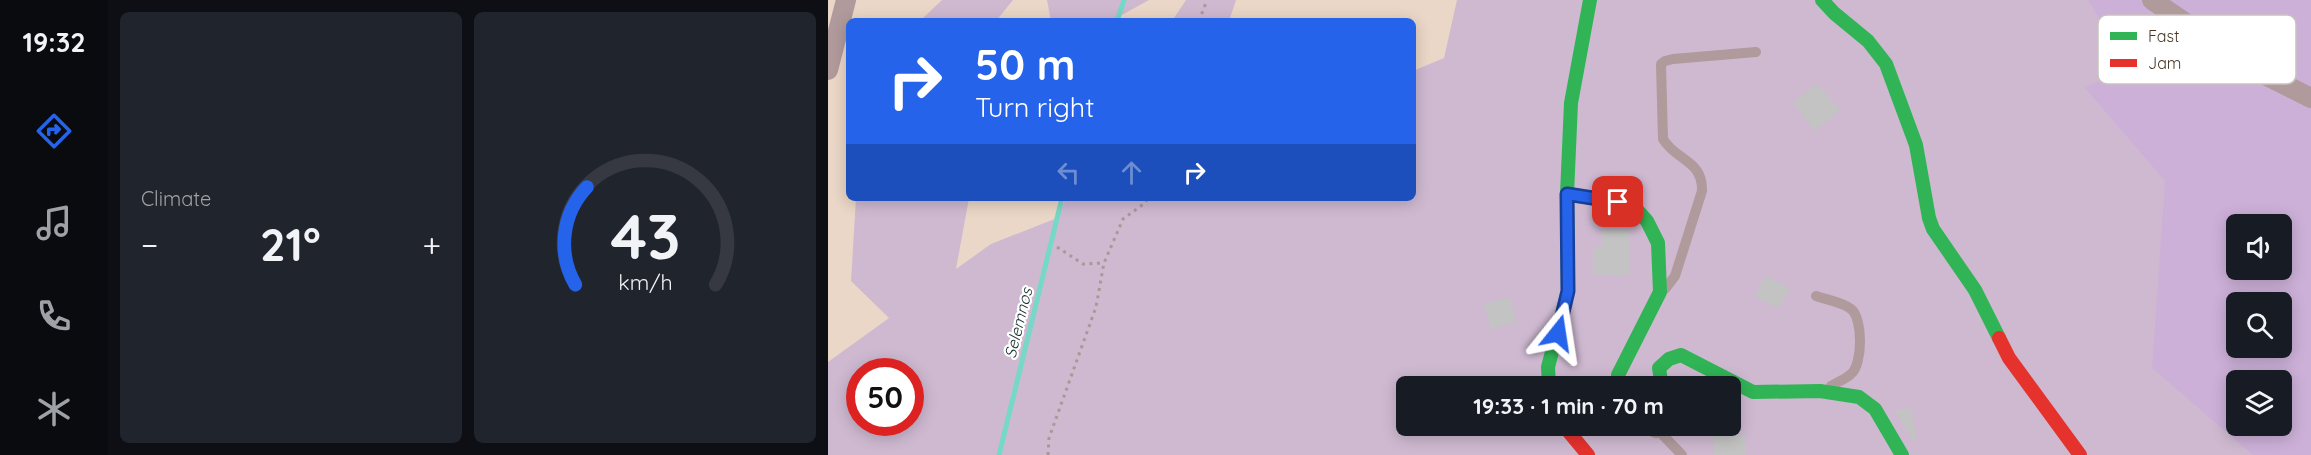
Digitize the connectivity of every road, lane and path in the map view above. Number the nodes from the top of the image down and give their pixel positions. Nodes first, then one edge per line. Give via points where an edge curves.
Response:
1 (846, 0) edge
2 (1207, 0) edge
3 (1590, 0) edge
4 (1822, 0) edge
5 (2152, 0) edge
6 (2174, 15) edge
7 (1200, 18) edge
8 (1756, 52) dead end
9 (828, 70) edge
10 (2283, 84) edge
11 (2311, 98) edge
12 (1567, 194) junction
13 (1146, 201) edge
14 (1057, 247) dead end
15 (1104, 263) junction
16 (1660, 292) junction
17 (1816, 296) dead end
18 (1548, 376) edge
19 (1618, 376) edge
20 (1659, 376) edge
21 (1722, 376) edge
22 (1741, 386) edge
23 (1820, 391) junction
24 (1572, 436) edge
25 (1665, 436) edge
26 (1048, 455) edge
27 (1588, 455) edge
28 (1682, 455) edge
29 (1902, 455) edge
30 (2080, 455) edge

1 - 9 street
2 - 7 path
3 - 12 street via 1571,103
4 - 30 street via 1868,40 1886,64 1916,145 1933,229 1975,290 2009,358
5 - 6 street
8 - 16 lane via 1673,59 1661,64 1663,139 1696,168 1702,191 1675,276
10 - 11 street
12 - 16 street via 1618,202 1647,221 1658,243
12 - 18 street via 1568,291
13 - 15 path via 1123,219
14 - 15 path via 1083,264
15 - 26 path via 1096,307 1049,438
16 - 19 street
17 - 23 lane via 1856,313 1860,350 1852,374
20 - 21 street via 1659,368 1681,355
22 - 23 street via 1753,392
23 - 29 street via 1867,401
24 - 27 street
25 - 28 lane

